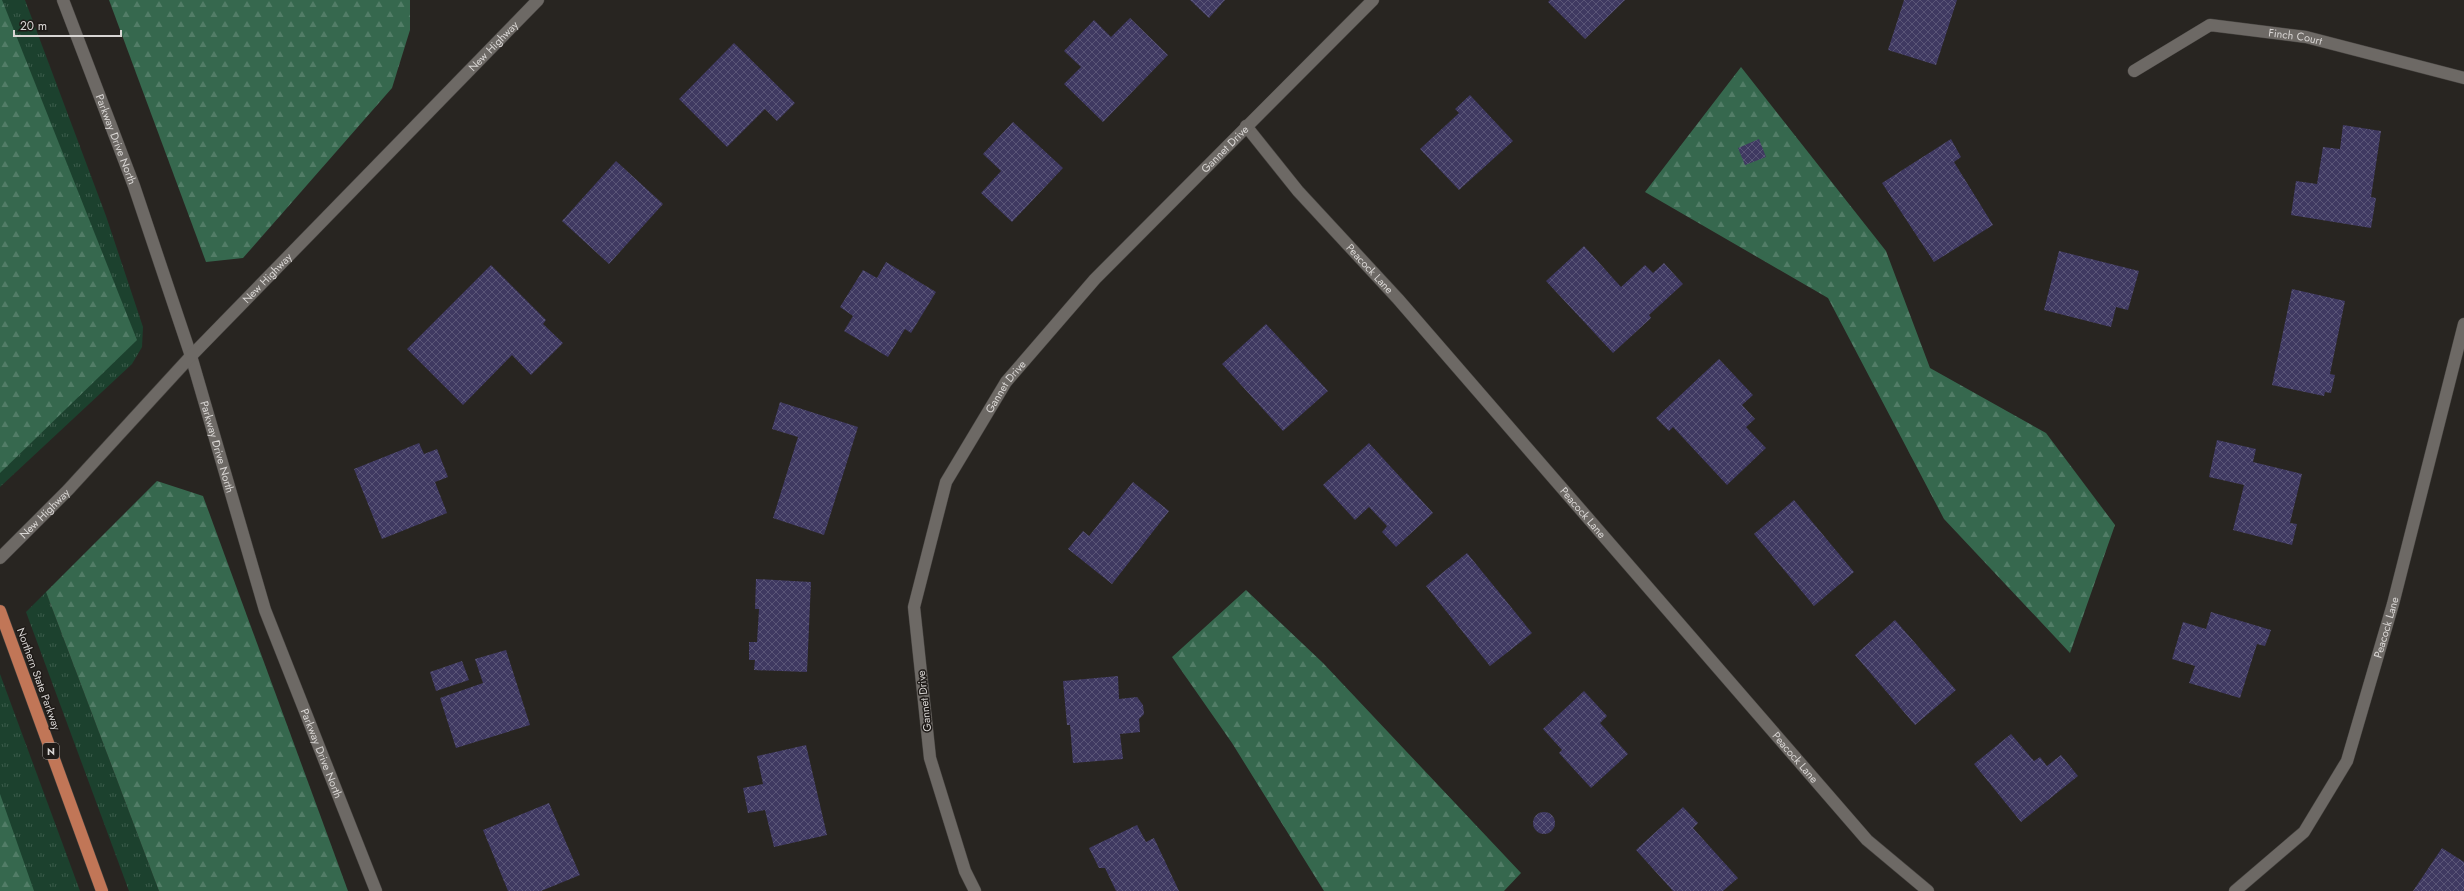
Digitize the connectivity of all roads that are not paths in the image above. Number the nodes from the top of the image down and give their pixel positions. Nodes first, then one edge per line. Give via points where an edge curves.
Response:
1 (63, 0) edge
2 (538, 0) edge
3 (1373, 0) edge
4 (2134, 71) dead end
5 (2464, 78) edge
6 (1246, 126) junction
7 (2464, 324) edge
8 (190, 356) junction
9 (0, 558) edge
10 (0, 611) edge
11 (102, 891) edge
12 (376, 891) edge
13 (975, 891) edge
14 (1928, 891) edge
15 (2235, 891) edge

1 - 8 street, Parkway Drive North via 134,186
2 - 8 street, New Highway
3 - 6 street, Gannet Drive via 1333,43
4 - 5 street, Finch Court via 2210,26 2306,38
6 - 13 street, Gannet Drive via 1095,279 1006,382 946,482 914,607 930,758 965,871
6 - 14 street, Peacock Lane via 1298,191 1398,299 1866,840
7 - 15 street, Peacock Lane via 2393,604 2347,761 2304,832
8 - 9 street, New Highway via 68,490
8 - 12 street, Parkway Drive North via 265,610
10 - 11 highway, Northern State Parkway / N

